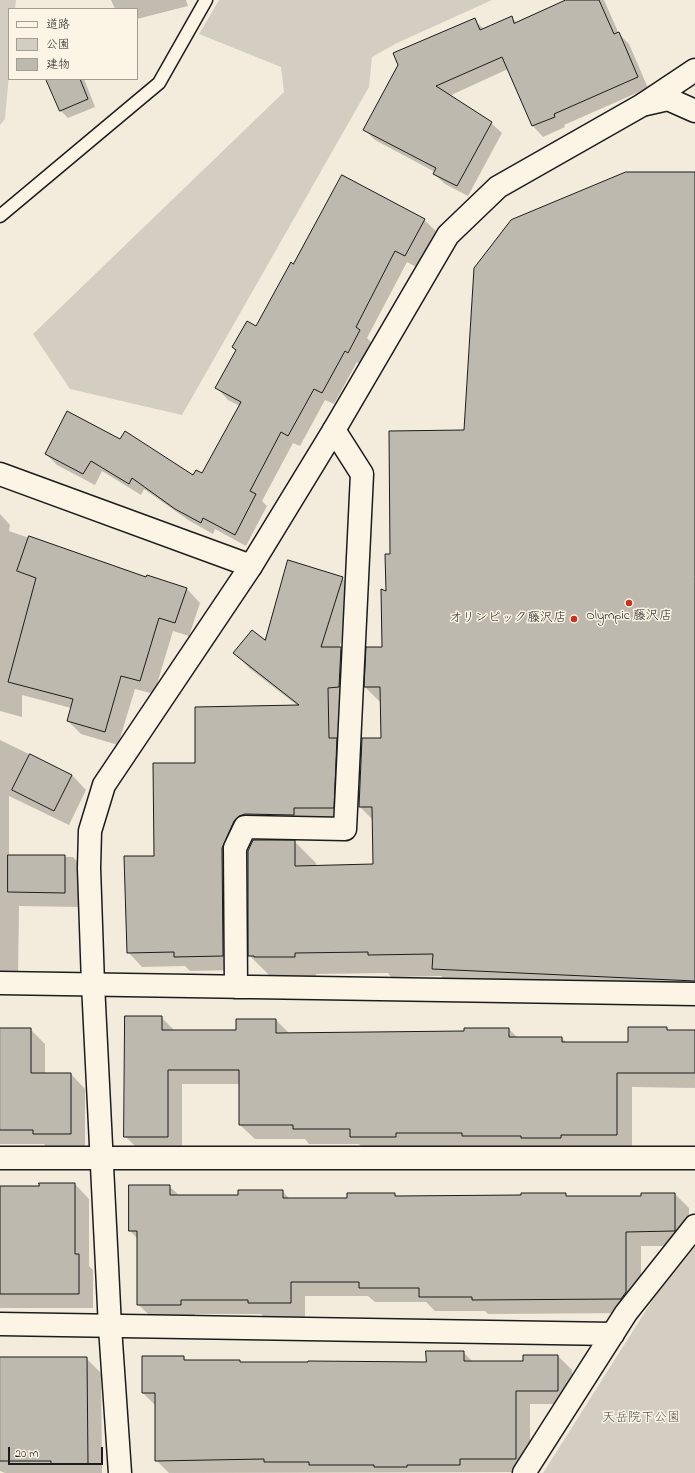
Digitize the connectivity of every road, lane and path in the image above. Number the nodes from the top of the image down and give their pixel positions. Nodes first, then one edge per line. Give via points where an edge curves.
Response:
1 (206, 0) edge
2 (695, 70) edge
3 (644, 104) junction
4 (695, 111) edge
5 (0, 216) edge
6 (334, 430) junction
7 (0, 474) edge
8 (251, 566) junction
9 (0, 983) edge
10 (93, 984) junction
11 (236, 987) junction
12 (695, 994) edge
13 (0, 1158) edge
14 (695, 1158) edge
15 (102, 1159) junction
16 (695, 1226) edge
17 (0, 1324) edge
18 (110, 1327) junction
19 (613, 1334) junction
20 (120, 1473) edge
21 (524, 1473) edge

1 - 5 lane via 159,84
2 - 3 street
3 - 4 street via 668,99
3 - 6 street via 498,187 448,235
6 - 8 street
6 - 11 street via 362,474 345,829 245,827 235,848
7 - 8 street
8 - 10 street via 104,785 90,831
9 - 10 street
10 - 11 street
10 - 15 street
11 - 12 street
13 - 15 street
14 - 15 street
15 - 18 street
16 - 19 street via 626,1313
17 - 18 street
18 - 19 street
18 - 20 street
19 - 21 street

